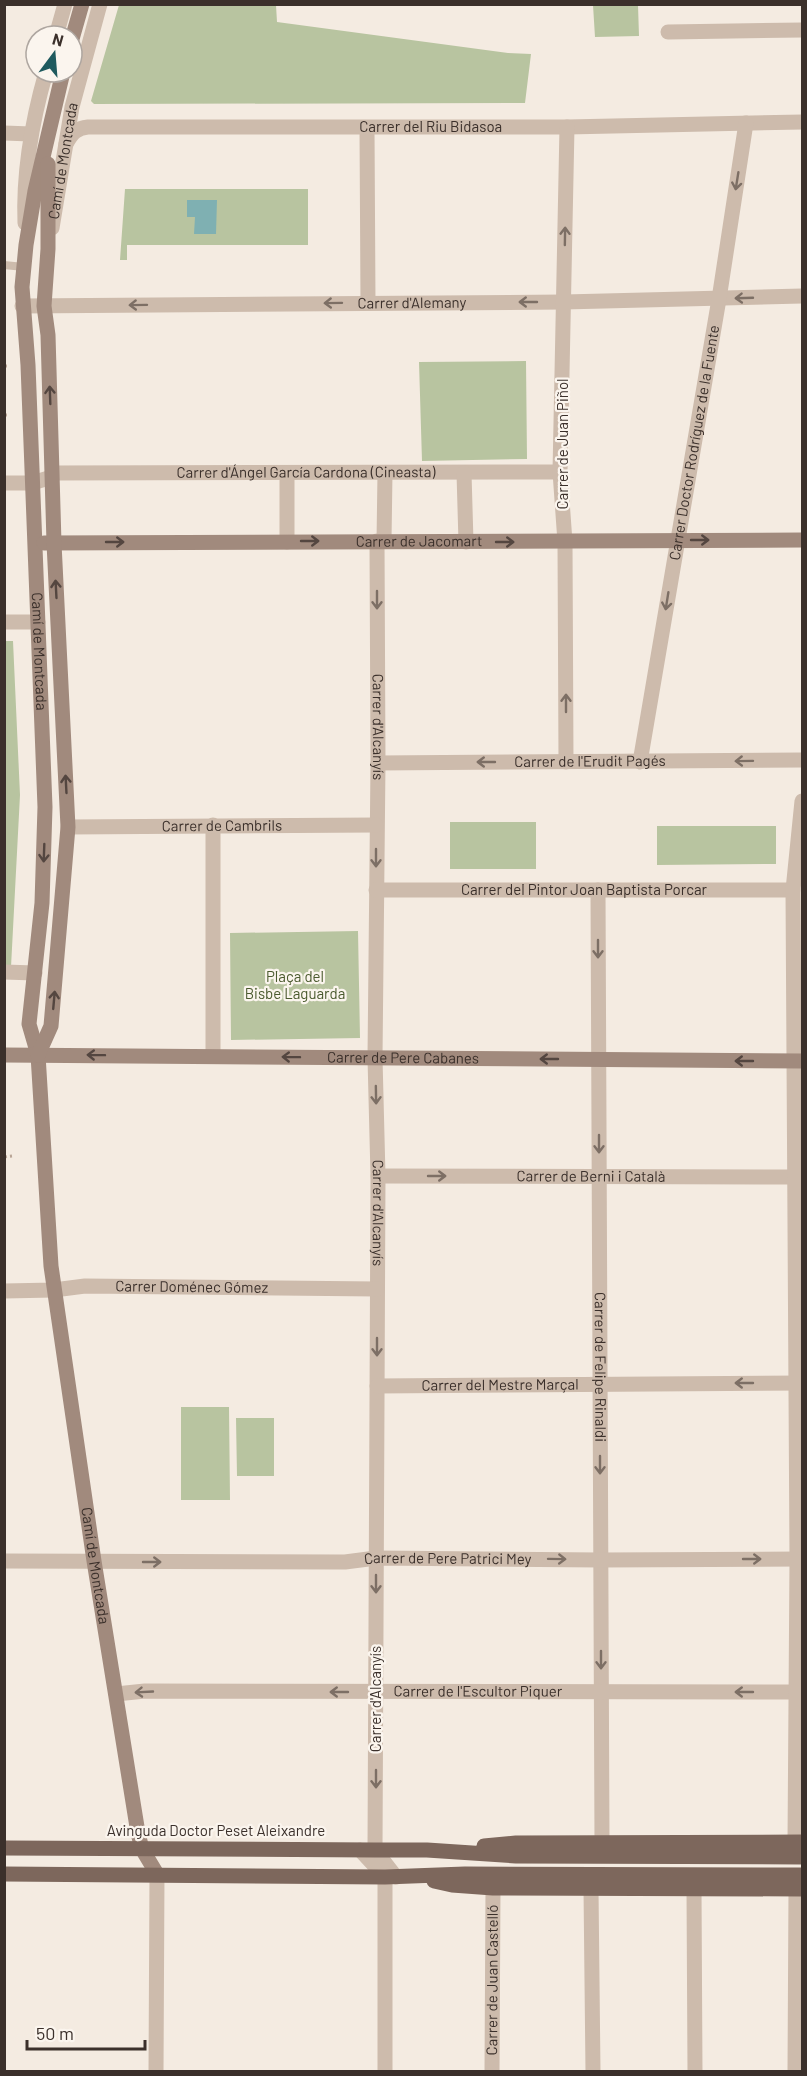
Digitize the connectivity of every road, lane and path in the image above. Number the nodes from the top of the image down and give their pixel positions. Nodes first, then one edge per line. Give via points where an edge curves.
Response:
1 (65, 4) edge
2 (82, 4) edge
3 (100, 4) edge
4 (59, 24) edge
5 (76, 24) edge
6 (802, 30) edge
7 (668, 32) dead end
8 (43, 84) edge
9 (60, 84) edge
10 (802, 122) edge
11 (746, 123) junction
12 (567, 127) junction
13 (367, 128) junction
14 (4, 133) edge
15 (31, 134) junction
16 (48, 134) junction
17 (66, 144) junction
18 (26, 244) junction
19 (48, 249) junction
20 (4, 265) edge
21 (24, 267) junction
22 (802, 296) edge
23 (719, 299) junction
24 (368, 302) junction
25 (564, 302) junction
26 (22, 306) junction
27 (44, 306) junction
28 (560, 472) junction
29 (287, 473) junction
30 (385, 473) junction
31 (464, 473) junction
32 (52, 475) junction
33 (4, 483) edge
34 (32, 483) junction
35 (677, 540) junction
36 (802, 540) edge
37 (381, 541) junction
38 (287, 542) junction
39 (466, 542) junction
40 (565, 542) junction
41 (35, 543) junction
42 (54, 543) junction
43 (4, 622) edge
44 (38, 622) junction
45 (802, 760) edge
46 (566, 762) junction
47 (640, 762) junction
48 (378, 763) junction
49 (802, 801) edge
50 (213, 825) junction
51 (376, 825) junction
52 (68, 827) junction
53 (800, 837) edge
54 (376, 890) junction
55 (598, 890) junction
56 (793, 890) junction
57 (798, 942) edge
58 (4, 972) edge
59 (34, 973) junction
60 (4, 1055) edge
61 (38, 1055) junction
62 (213, 1056) junction
63 (375, 1058) junction
64 (598, 1060) junction
65 (799, 1061) edge
66 (12, 1156) dead end
67 (4, 1157) edge
68 (378, 1176) junction
69 (599, 1177) junction
70 (799, 1177) edge
71 (377, 1289) junction
72 (54, 1290) junction
73 (4, 1291) edge
74 (799, 1383) edge
75 (600, 1384) junction
76 (377, 1386) junction
77 (376, 1558) junction
78 (800, 1559) edge
79 (601, 1560) junction
80 (4, 1561) edge
81 (94, 1561) junction
82 (376, 1692) junction
83 (601, 1692) junction
84 (800, 1692) edge
85 (116, 1694) junction
86 (799, 1842) edge
87 (602, 1843) junction
88 (4, 1848) edge
89 (142, 1849) junction
90 (368, 1850) junction
91 (427, 1850) junction
92 (802, 1857) edge
93 (4, 1874) edge
94 (157, 1874) junction
95 (391, 1877) junction
96 (416, 1877) junction
97 (800, 1884) edge
98 (493, 1888) junction
99 (591, 1889) junction
100 (694, 1889) junction
101 (156, 2072) edge
102 (385, 2072) edge
103 (492, 2072) edge
104 (592, 2072) edge
105 (695, 2072) edge
106 (795, 2072) edge

1 - 4 street
2 - 5 street
3 - 17 street, Camí de Montcada via 75,92
6 - 7 street
8 - 15 street, Camí de Montcada
9 - 16 street, Camí de Montcada
10 - 11 street, Carrer del Riu Bidasoa
11 - 12 street, Carrer del Riu Bidasoa
11 -> 23 street, Carrer Doctor Rodríguez de la Fuente
12 - 13 street, Carrer del Riu Bidasoa
25 -> 12 street, Carrer de Juan Piñol
13 - 17 street, Carrer del Riu Bidasoa via 88,127 76,130
13 - 24 street
14 - 15 street
15 - 18 street, Camí de Montcada
16 - 18 street, Camí de Montcada
16 - 19 street, Camí de Montcada
17 - 19 street, Camí de Montcada
18 - 21 street, Camí de Montcada
19 - 27 street, Camí de Montcada
20 - 21 lane
21 - 26 street, Camí de Montcada
22 -> 23 street, Carrer d'Alemany
23 - 25 street, Carrer d'Alemany
23 - 35 street, Carrer Doctor Rodríguez de la Fuente
25 -> 24 street, Carrer d'Alemany
24 -> 27 street, Carrer d'Alemany
25 - 28 street, Carrer de Juan Piñol
26 - 27 street, Carrer d'Alemany
26 - 34 street, Camí de Montcada
32 -> 27 street, Camí de Montcada
28 - 31 street, Carrer d'Ángel García Cardona (Cineasta)
28 - 40 street, Carrer de Juan Piñol
29 - 30 street, Carrer d'Ángel García Cardona (Cineasta)
29 - 32 street, Carrer d'Ángel García Cardona (Cineasta)
29 - 38 street
30 - 31 street, Carrer d'Ángel García Cardona (Cineasta)
30 - 37 street, Carrer d'Alcanyís
31 - 39 street
32 - 34 street, Carrer d'Ángel García Cardona (Cineasta)
32 - 42 street, Camí de Montcada
33 - 34 street, Carrer d'Ángel García Cardona (Cineasta)
34 - 41 street, Camí de Montcada
35 -> 36 street, Carrer de Jacomart
35 - 40 street, Carrer de Jacomart
35 -> 47 street, Carrer Doctor Rodríguez de la Fuente
38 -> 37 street, Carrer de Jacomart
37 - 39 street, Carrer de Jacomart
37 -> 48 street, Carrer d'Alcanyís
42 -> 38 street, Carrer de Jacomart
39 -> 40 street, Carrer de Jacomart
46 -> 40 street, Carrer de Juan Piñol
41 - 42 street, Carrer de Jacomart
41 - 44 street, Camí de Montcada
52 -> 42 street, Camí de Montcada
43 - 44 street
44 -> 59 street, Camí de Montcada via 45,807 42,903
45 -> 47 street, Carrer de l'Erudit Pagés
46 - 47 street, Carrer de l'Erudit Pagés
46 -> 48 street, Carrer de l'Erudit Pagés
48 - 51 street, Carrer d'Alcanyís
49 - 53 street
50 - 51 street, Carrer de Cambrils
50 - 52 street, Carrer de Cambrils
50 - 62 street
51 -> 54 street, Carrer d'Alcanyís
61 -> 52 street, Camí de Montcada via 51,1026
53 - 56 street
54 - 55 street, Carrer del Pintor Joan Baptista Porcar
54 - 63 street, Carrer d'Alcanyís
55 - 56 street, Carrer del Pintor Joan Baptista Porcar
55 -> 64 street, Carrer de Felipe Rinaldi
56 - 57 street
57 - 65 street
58 - 59 street
59 - 61 street, Camí de Montcada via 29,1024
60 - 61 street, Carrer de Pere Cabanes
62 -> 61 street, Carrer de Pere Cabanes
61 - 72 street, Camí de Montcada
63 -> 62 street, Carrer de Pere Cabanes
64 -> 63 street, Carrer de Pere Cabanes
63 -> 68 street, Carrer d'Alcanyís
65 -> 64 street, Carrer de Pere Cabanes
64 -> 69 street, Carrer de Felipe Rinaldi
65 - 70 street
66 - 67 path
68 -> 69 street, Carrer de Berni i Català
68 - 71 street, Carrer d'Alcanyís
69 - 70 street, Carrer de Berni i Català
69 - 75 street, Carrer de Felipe Rinaldi
70 - 74 street
71 - 72 street, Carrer Doménec Gómez via 85,1286
71 -> 76 street, Carrer d'Alcanyís
72 - 73 street, Carrer Doménec Gómez
72 - 81 street, Camí de Montcada
74 -> 75 street, Carrer del Mestre Marçal
74 - 78 street
75 - 76 street, Carrer del Mestre Marçal
75 -> 79 street, Carrer de Felipe Rinaldi
76 - 77 street, Carrer d'Alcanyís
77 -> 79 street, Carrer de Pere Patrici Mey
81 -> 77 street, Carrer de Pere Patrici Mey via 345,1562
77 -> 82 street, Carrer d'Alcanyís
79 -> 78 street, Carrer de Pere Patrici Mey
78 - 84 street
79 -> 83 street, Carrer de Felipe Rinaldi
80 - 81 street, Carrer de Pere Patrici Mey
81 - 85 street, Camí de Montcada
82 - 83 street, Carrer de l'Escultor Piquer
82 -> 85 street, Carrer de l'Escultor Piquer
82 -> 90 street, Carrer d'Alcanyís
84 -> 83 street, Carrer de l'Escultor Piquer
83 - 87 street, Carrer de Felipe Rinaldi
84 - 86 street
85 - 89 street, Camí de Montcada
86 - 87 main road, Avinguda Doctor Peset Aleixandre
87 - 91 main road, Avinguda Doctor Peset Aleixandre via 516,1843
88 - 89 main road, Avinguda Doctor Peset Aleixandre
89 - 90 main road, Avinguda Doctor Peset Aleixandre
89 - 94 street, Camí de Montcada
90 - 91 main road, Avinguda Doctor Peset Aleixandre
90 - 95 street
91 - 92 main road, Avinguda Doctor Peset Aleixandre via 516,1856
93 - 94 main road
94 - 95 main road
94 - 101 street
95 - 96 main road
95 - 102 street
96 - 97 main road via 465,1874
96 - 98 main road
97 - 100 main road
97 - 106 street
98 - 99 main road
98 - 103 street, Carrer de Juan Castelló
99 - 100 main road
99 - 104 street
100 - 105 street

